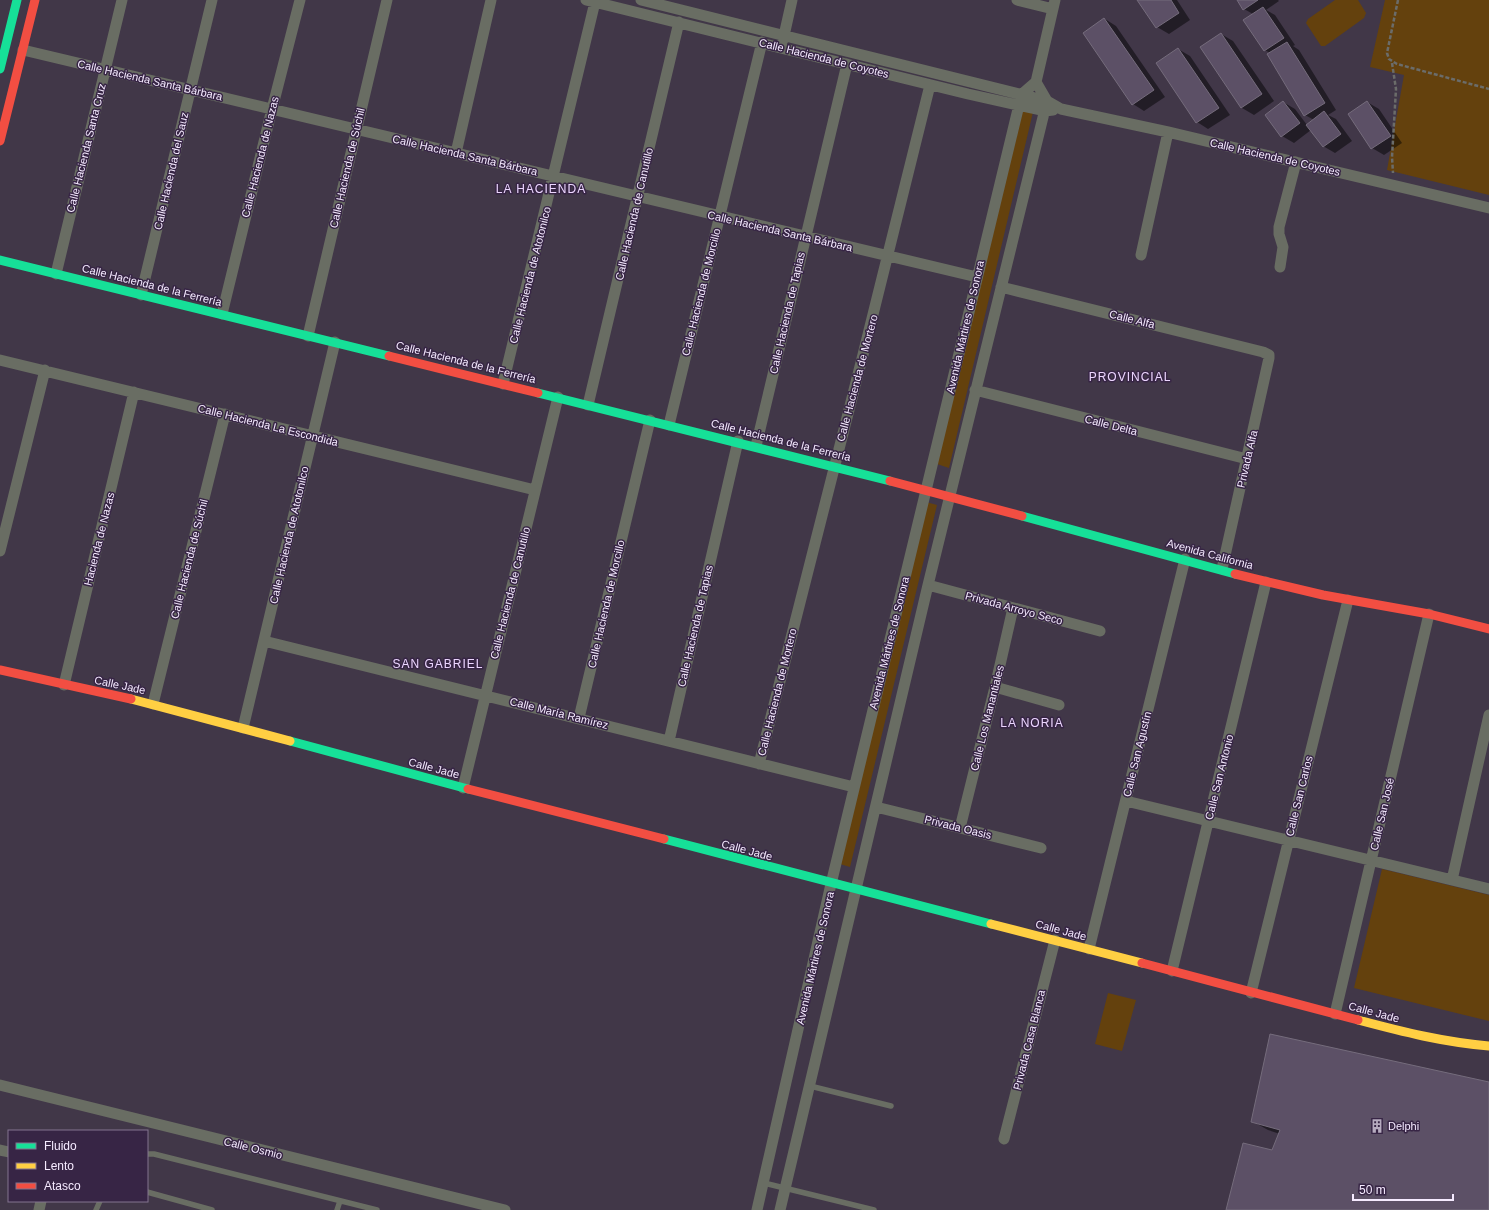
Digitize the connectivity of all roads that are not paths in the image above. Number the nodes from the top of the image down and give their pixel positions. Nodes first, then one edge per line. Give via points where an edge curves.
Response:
1 (17, 0) edge
2 (35, 0) edge
3 (122, 0) edge
4 (212, 0) edge
5 (300, 0) edge
6 (387, 0) edge
7 (491, 0) edge
8 (641, 0) edge
9 (792, 0) edge
10 (1017, 0) edge
11 (591, 1) edge
12 (1054, 4) edge
13 (679, 22) junction
14 (784, 34) junction
15 (762, 42) junction
16 (781, 47) junction
17 (23, 50) junction
18 (2, 56) edge
19 (847, 64) junction
20 (0, 69) edge
21 (105, 69) junction
22 (1036, 82) junction
23 (930, 85) junction
24 (190, 90) junction
25 (1020, 100) junction
26 (1046, 106) junction
27 (272, 109) junction
28 (356, 130) junction
29 (1168, 132) junction
30 (0, 141) edge
31 (456, 153) junction
32 (1296, 162) junction
33 (553, 176) junction
34 (638, 197) junction
35 (1489, 208) edge
36 (720, 216) junction
37 (806, 237) junction
38 (1141, 255) dead end
39 (888, 256) junction
40 (0, 260) edge
41 (1280, 268) dead end
42 (56, 274) junction
43 (977, 277) junction
44 (1001, 286) junction
45 (141, 295) junction
46 (222, 314) junction
47 (308, 336) junction
48 (335, 342) junction
49 (1263, 352) joint
50 (0, 360) edge
51 (45, 370) junction
52 (503, 384) junction
53 (975, 390) junction
54 (134, 392) junction
55 (558, 397) junction
56 (588, 405) junction
57 (225, 414) junction
58 (650, 420) junction
59 (669, 425) junction
60 (313, 436) junction
61 (738, 442) junction
62 (756, 446) junction
63 (1247, 459) junction
64 (834, 466) junction
65 (535, 490) junction
66 (926, 490) junction
67 (950, 496) junction
68 (0, 550) edge
69 (1184, 559) junction
70 (1222, 569) junction
71 (1266, 582) junction
72 (928, 585) junction
73 (1348, 600) junction
74 (1013, 608) junction
75 (1429, 614) junction
76 (1489, 629) edge
77 (1100, 631) dead end
78 (264, 641) junction
79 (0, 670) edge
80 (64, 685) junction
81 (995, 687) junction
82 (486, 695) junction
83 (153, 704) junction
84 (1059, 705) dead end
85 (1489, 716) edge
86 (579, 718) junction
87 (243, 728) junction
88 (669, 741) junction
89 (759, 764) junction
90 (854, 787) junction
91 (463, 788) junction
92 (1126, 801) junction
93 (876, 807) junction
94 (1208, 820) junction
95 (960, 828) junction
96 (1289, 839) junction
97 (1041, 848) dead end
98 (1371, 860) junction
99 (1452, 880) junction
100 (831, 884) junction
101 (1489, 889) edge
102 (856, 890) junction
103 (1055, 940) junction
104 (1089, 950) junction
105 (1172, 971) junction
106 (1251, 993) junction
107 (1335, 1014) junction
108 (1489, 1046) edge
109 (0, 1085) edge
110 (810, 1086) junction
111 (891, 1106) dead end
112 (1004, 1140) dead end
113 (148, 1154) edge
114 (764, 1183) junction
115 (786, 1188) junction
116 (148, 1192) edge
117 (340, 1201) junction
118 (212, 1210) edge
119 (337, 1210) edge
120 (377, 1210) edge
121 (505, 1210) edge
122 (757, 1210) edge
123 (780, 1210) edge
124 (874, 1210) edge

1 - 18 street
2 - 17 street
3 - 21 street, Calle Hacienda Santa Cruz
4 - 24 street, Calle Hacienda del Sauz
5 - 27 street, Calle Hacienda de Nazas
6 - 28 street, Calle Hacienda de Súchil
7 - 31 street
8 - 14 street, Calle Hacienda de Coyotes
9 - 14 street
10 - 12 street
11 - 13 street, Calle Hacienda de Coyotes
11 - 33 street, Calle Hacienda de Atotonilco
12 - 22 street
13 - 15 street, Calle Hacienda de Coyotes
13 - 34 street, Calle Hacienda de Canutillo
14 - 16 street
14 - 25 street, Calle Hacienda de Coyotes
15 - 16 street, Calle Hacienda de Coyotes
15 - 36 street, Calle Hacienda de Morcillo
16 - 19 street, Calle Hacienda de Coyotes
17 - 21 street, Calle Hacienda Santa Bárbara
17 - 30 street
18 - 20 street
19 - 23 street, Calle Hacienda de Coyotes
19 - 37 street, Calle Hacienda de Tapias
21 - 24 street, Calle Hacienda Santa Bárbara
21 - 42 street, Calle Hacienda Santa Cruz
22 - 25 street
22 - 26 street
23 - 25 street, Calle Hacienda de Coyotes
23 - 39 street, Calle Hacienda de Mortero
24 - 27 street, Calle Hacienda Santa Bárbara
24 - 45 street, Calle Hacienda del Sauz
25 - 26 street, Calle Hacienda de Coyotes
25 - 43 street, Avenida Mártires de Sonora
26 - 29 street, Calle Hacienda de Coyotes
26 - 44 street
27 - 28 street, Calle Hacienda Santa Bárbara
27 - 46 street, Calle Hacienda de Nazas
28 - 31 street, Calle Hacienda Santa Bárbara
28 - 47 street, Calle Hacienda de Súchil
29 - 32 street, Calle Hacienda de Coyotes
29 - 38 street
31 - 33 street, Calle Hacienda Santa Bárbara
32 - 35 street, Calle Hacienda de Coyotes
32 - 41 street via 1279,227 1283,247
33 - 34 street, Calle Hacienda Santa Bárbara
33 - 52 street, Calle Hacienda de Atotonilco
34 - 36 street, Calle Hacienda Santa Bárbara
34 - 56 street, Calle Hacienda de Canutillo
36 - 37 street, Calle Hacienda Santa Bárbara
36 - 59 street, Calle Hacienda de Morcillo
37 - 39 street, Calle Hacienda Santa Bárbara
37 - 62 street, Calle Hacienda de Tapias
39 - 43 street, Calle Hacienda Santa Bárbara
39 - 64 street, Calle Hacienda de Mortero
40 - 42 street, Calle Hacienda de la Ferrería
42 - 45 street, Calle Hacienda de la Ferrería
43 - 66 street, Avenida Mártires de Sonora
44 - 49 street, Calle Alfa
44 - 53 street
45 - 46 street, Calle Hacienda de la Ferrería
46 - 47 street, Calle Hacienda de la Ferrería
47 - 48 street, Calle Hacienda de la Ferrería
48 - 52 street, Calle Hacienda de la Ferrería
48 - 60 street, Calle Hacienda de Atotonilco
49 - 63 street, Privada Alfa via 1270,358
50 - 51 street, Calle Hacienda La Escondida
51 - 54 street, Calle Hacienda La Escondida
51 - 68 street
52 - 55 street, Calle Hacienda de la Ferrería
53 - 63 street, Calle Delta
53 - 67 street
54 - 57 street, Calle Hacienda La Escondida
54 - 80 street, Hacienda de Nazas
55 - 56 street, Calle Hacienda de la Ferrería
55 - 65 street, Calle Hacienda de Canutillo
56 - 58 street, Calle Hacienda de la Ferrería
57 - 60 street, Calle Hacienda La Escondida
57 - 83 street, Calle Hacienda de Súchil
58 - 59 street, Calle Hacienda de la Ferrería
58 - 86 street, Calle Hacienda de Morcillo
59 - 61 street, Calle Hacienda de la Ferrería
60 - 65 street, Calle Hacienda La Escondida
60 - 78 street, Calle Hacienda de Atotonilco
61 - 62 street, Calle Hacienda de la Ferrería
61 - 88 street, Calle Hacienda de Tapias
62 - 64 street, Calle Hacienda de la Ferrería
63 - 70 street, Privada Alfa
64 - 66 street, Calle Hacienda de la Ferrería
64 - 89 street, Calle Hacienda de Mortero
65 - 82 street, Calle Hacienda de Canutillo
66 - 67 street, Avenida California
66 - 90 street, Avenida Mártires de Sonora
67 - 69 street, Avenida California
67 - 72 street
69 - 70 street, Avenida California
69 - 92 street, Calle San Agustín
70 - 71 street, Avenida California
71 - 73 street, Avenida California
71 - 94 street, Calle San Antonio
72 - 74 street, Privada Arroyo Seco
72 - 93 street
73 - 75 street, Avenida California
73 - 96 street, Calle San Carlos
74 - 77 street, Privada Arroyo Seco
74 - 81 street, Calle Los Manantiales
75 - 76 street, Avenida California
75 - 98 street, Calle San José
78 - 82 street, Calle María Ramírez
78 - 87 street, Calle Hacienda de Atotonilco
79 - 80 street, Calle Jade
80 - 83 street, Calle Jade
81 - 84 street
81 - 95 street, Calle Los Manantiales
82 - 86 street, Calle María Ramírez
82 - 91 street, Calle Hacienda de Canutillo
83 - 87 street, Calle Jade
85 - 99 street
86 - 88 street, Calle María Ramírez
87 - 91 street, Calle Jade
88 - 89 street, Calle María Ramírez
89 - 90 street, Calle María Ramírez
90 - 100 street, Avenida Mártires de Sonora
91 - 100 street, Calle Jade
92 - 94 street
92 - 104 street, Calle San Agustín
93 - 95 street, Privada Oasis
93 - 102 street
94 - 96 street
94 - 105 street, Calle San Antonio
95 - 97 street, Privada Oasis
96 - 98 street
96 - 106 street, Calle San Carlos
98 - 99 street
98 - 107 street, Calle San José
99 - 101 street
100 - 102 street, Calle Jade
100 - 114 street, Avenida Mártires de Sonora
102 - 103 street, Calle Jade
102 - 110 street
103 - 104 street, Calle Jade
103 - 112 street, Privada Casa Blanca
104 - 105 street, Calle Jade
105 - 106 street, Calle Jade
106 - 107 street, Calle Jade
107 - 108 street, Calle Jade via 1443,1041
109 - 121 street, Calle Osmio
110 - 111 lane
110 - 115 street
113 - 117 lane
114 - 115 lane
114 - 122 street, Avenida Mártires de Sonora
115 - 123 street
115 - 124 lane
116 - 118 lane
117 - 119 lane
117 - 120 lane

